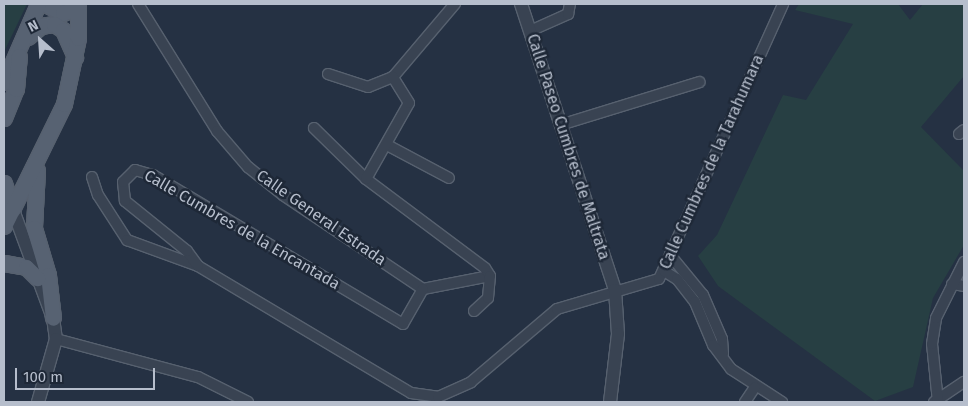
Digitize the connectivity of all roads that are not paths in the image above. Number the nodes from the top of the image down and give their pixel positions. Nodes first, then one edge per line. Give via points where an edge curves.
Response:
1 (38, 4) edge
2 (45, 4) edge
3 (138, 4) edge
4 (455, 4) edge
5 (521, 4) edge
6 (570, 4) edge
7 (783, 4) edge
8 (78, 5) edge
9 (530, 31) junction
10 (25, 40) junction
11 (19, 54) junction
12 (75, 56) junction
13 (328, 74) dead end
14 (393, 77) junction
15 (4, 82) edge
16 (700, 82) dead end
17 (4, 118) edge
18 (560, 125) junction
19 (314, 128) dead end
20 (387, 145) junction
21 (40, 154) junction
22 (92, 176) dead end
23 (448, 178) dead end
24 (366, 179) junction
25 (4, 183) edge
26 (13, 210) junction
27 (4, 226) edge
28 (670, 255) junction
29 (964, 262) edge
30 (4, 263) edge
31 (198, 266) junction
32 (664, 271) junction
33 (489, 274) junction
34 (37, 278) junction
35 (952, 284) junction
36 (964, 286) edge
37 (423, 289) junction
38 (615, 290) junction
39 (474, 311) dead end
40 (54, 318) junction
41 (56, 339) junction
42 (723, 354) junction
43 (964, 382) edge
44 (755, 387) junction
45 (936, 401) edge
46 (38, 402) edge
47 (248, 402) edge
48 (610, 402) edge
49 (745, 402) edge
50 (782, 402) edge

1 - 10 main road
2 - 8 main road via 63,13
3 - 37 street, Calle General Estrada via 217,131 248,167
4 - 14 street
5 - 9 street, Calle Paseo Cumbres de Maltrata
6 - 9 street via 568,14
7 - 28 street, Calle Cumbres de la Tarahumara
8 - 12 main road
9 - 18 street, Calle Paseo Cumbres de Maltrata
10 - 11 main road
10 - 12 main road via 41,26 54,24 63,30
11 - 15 main road
11 - 17 main road via 20,75
12 - 21 main road via 64,104
13 - 14 street via 368,87
14 - 20 street via 409,103
16 - 18 street
18 - 38 street, Calle Paseo Cumbres de Maltrata
19 - 24 street
20 - 23 street
20 - 24 street
21 - 26 main road
21 - 40 main road via 34,228 48,274
22 - 31 street, Calle Cumbres de la Encantada via 98,196 127,240
24 - 33 street
25 - 26 main road
26 - 27 main road
26 - 34 street
28 - 32 street, Calle Cumbres de la Tarahumara
28 - 42 street via 703,295 722,339
29 - 35 street
30 - 34 main road via 26,267
31 - 37 street, Calle Cumbres de la Encantada via 187,251 125,201 123,182 135,170 153,175 403,324
31 - 38 street, Calle Cumbres de la Encantada via 423,397 438,397 471,382 557,309
32 - 38 street, Calle Cumbres de la Tarahumara via 650,284
32 - 42 street via 677,279 695,302 713,345
33 - 37 street
33 - 39 street via 488,298
34 - 40 street
35 - 36 street
35 - 45 street via 936,318 932,344
38 - 48 street, Calle Paseo Cumbres de Maltrata via 618,334
40 - 41 street
41 - 46 street
41 - 47 street via 198,377
42 - 44 street via 731,369
43 - 45 street
44 - 49 street
44 - 50 street

